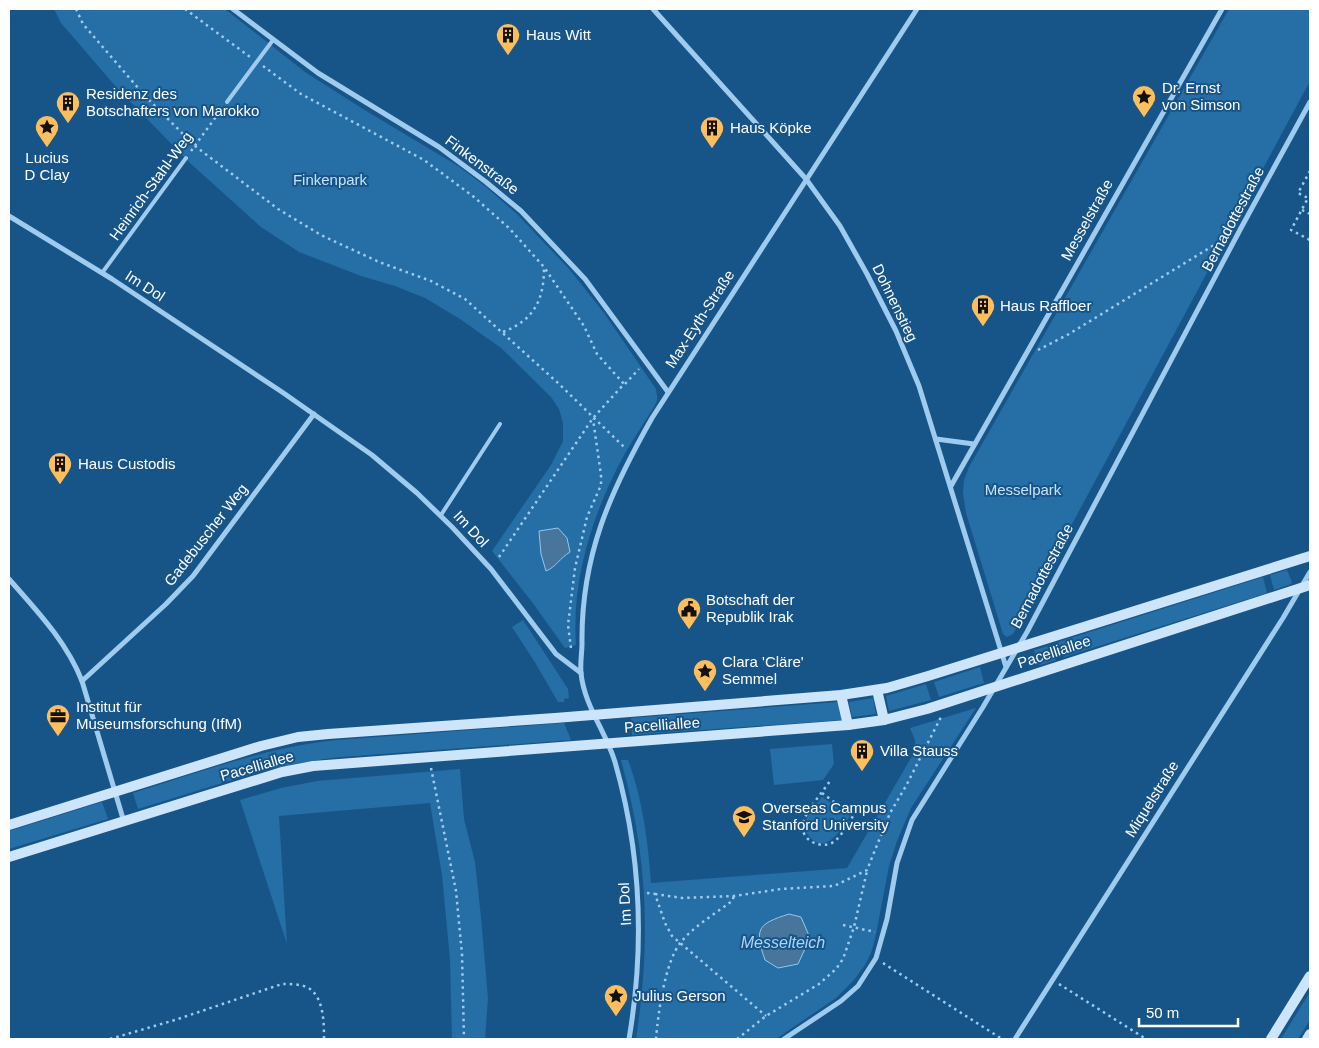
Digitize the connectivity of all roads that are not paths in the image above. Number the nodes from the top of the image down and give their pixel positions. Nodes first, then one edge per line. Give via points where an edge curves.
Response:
1 (233, 9) edge
2 (653, 9) edge
3 (917, 9) edge
4 (1222, 9) edge
5 (273, 40) junction
6 (227, 102) road end
7 (1310, 102) edge
8 (186, 158) road end
9 (806, 179) junction
10 (9, 216) edge
11 (102, 273) junction
12 (668, 392) junction
13 (314, 414) junction
14 (500, 424) dead end
15 (936, 439) junction
16 (974, 444) junction
17 (951, 486) junction
18 (441, 515) junction
19 (1310, 556) edge
20 (1310, 572) edge
21 (9, 578) edge
22 (1305, 587) edge
23 (17, 588) junction
24 (9, 589) edge
25 (1018, 648) junction
26 (1002, 653) junction
27 (1006, 667) junction
28 (581, 673) junction
29 (82, 681) junction
30 (995, 687) junction
31 (877, 690) junction
32 (841, 696) junction
33 (595, 715) junction
34 (884, 720) junction
35 (848, 726) junction
36 (608, 744) junction
37 (115, 792) junction
38 (124, 822) junction
39 (9, 825) edge
40 (9, 857) edge
41 (1310, 976) edge
42 (1310, 1034) edge
43 (629, 1039) edge
44 (784, 1039) edge
45 (1015, 1039) edge
46 (1271, 1039) edge
47 (1307, 1039) edge

1 - 5 street, Finkenstraße
2 - 9 street, Dohnenstieg
3 - 9 street, Max-Eyth-Straße
4 - 16 street, Messelstraße
5 - 6 lane
5 - 12 street, Finkenstraße via 318,73 439,147 521,211 585,280
7 - 25 street, Bernadottestraße
8 - 11 lane, Heinrich-Stahl-Weg
9 - 12 street, Max-Eyth-Straße
9 - 15 street, Dohnenstieg via 840,226 896,331
10 - 11 street, Im Dol
11 - 13 street, Im Dol
12 - 28 street, Max-Eyth-Straße via 631,454 599,528 582,606
13 - 18 street, Im Dol via 372,455
13 - 29 street, Gadebuscher Weg via 193,576
14 - 18 lane
15 - 16 street
15 - 17 street, Dohnenstieg
16 - 17 street, Messelstraße
17 - 26 street, Dohnenstieg
18 - 28 street, Im Dol via 491,569 556,654
19 - 25 street, Pacelliallee
20 - 22 street, Miquelstraße
21 - 23 street
22 - 30 street, Pacelliallee
22 - 45 street, Miquelstraße
23 - 24 street
23 - 29 street via 63,643
25 - 26 street, Pacelliallee
25 - 27 street, Bernadottestraße
26 - 27 street, Dohnenstieg
26 - 31 street, Pacelliallee
27 - 30 street, Bernadottestraße
28 - 33 street, Im Dol via 584,690
29 - 37 street
30 - 34 street, Pacelliallee
30 - 44 street, Bernadottestraße via 912,820 897,862 876,958 858,986 841,1002
31 - 32 street, Pacelliallee
31 - 34 street
32 - 33 street, Pacelliallee
32 - 35 street
33 - 36 street, Im Dol
33 - 37 street, Pacelliallee via 298,738 261,746
34 - 35 street, Pacelliallee
35 - 36 street, Pacelliallee
36 - 38 street, Pacelliallee via 313,766 282,772
36 - 43 street, Im Dol via 625,801 635,860 638,969
37 - 38 street
37 - 39 street, Pacelliallee
38 - 40 street, Pacelliallee
41 - 46 street
42 - 47 street

